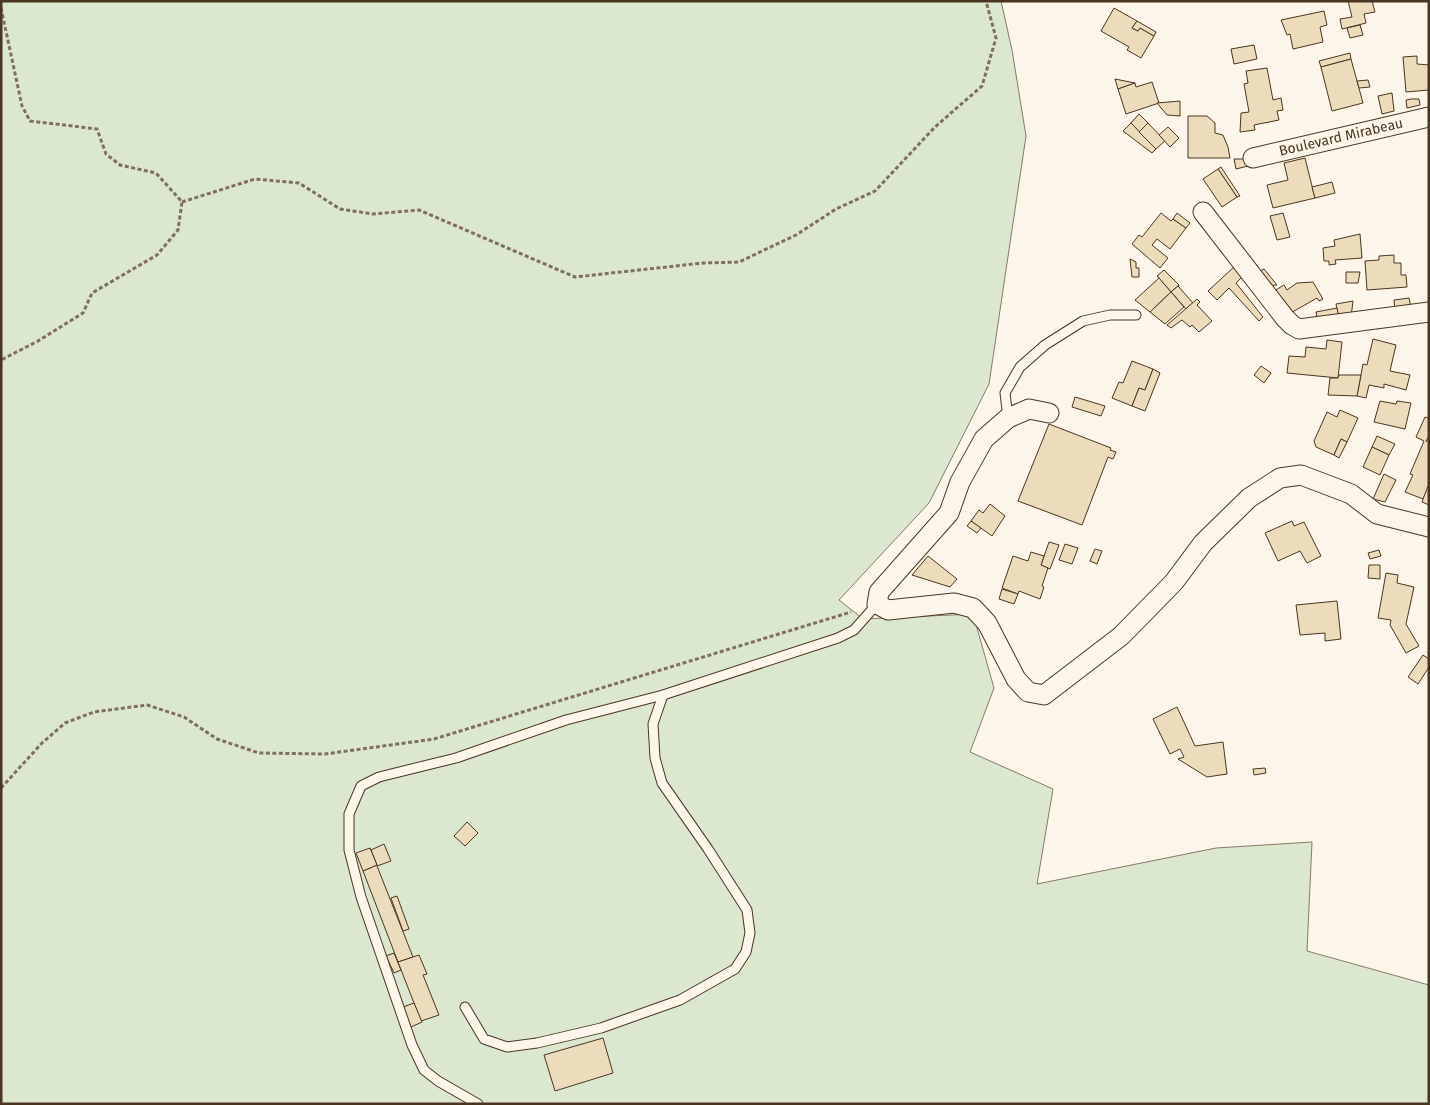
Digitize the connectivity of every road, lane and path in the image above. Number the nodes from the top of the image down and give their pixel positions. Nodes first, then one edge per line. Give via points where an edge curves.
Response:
1 (986, 1) edge
2 (1, 8) edge
3 (1429, 117) edge
4 (1253, 158) dead end
5 (182, 202) junction
6 (1203, 212) dead end
7 (1429, 312) edge
8 (1136, 315) dead end
9 (1, 360) edge
10 (1049, 413) dead end
11 (1008, 418) junction
12 (1429, 527) edge
13 (877, 604) junction
14 (663, 695) junction
15 (1, 788) edge
16 (465, 1007) dead end
17 (478, 1104) edge

1 - 5 path via 996,38 982,86 935,127 875,191 739,262 575,277 419,210 373,214 340,209 299,184 255,180
2 - 5 path via 22,106 30,122 97,129 106,154 120,165 156,173
3 - 4 street, Boulevard Mirabeau
5 - 9 path via 178,230 156,255 92,293 83,313
6 - 7 street via 1285,318 1299,329
8 - 11 lane via 1110,315 1083,321 1045,345 1020,367 1005,393
10 - 11 street via 1029,409
11 - 13 street via 984,439 960,482 949,513 879,592
12 - 13 street via 1377,514 1351,494 1302,475 1280,478 1249,498 1202,544 1174,582 1121,636 1044,695 1028,692 1016,679 988,622 973,608 954,602 888,610
13 - 14 lane via 854,630 838,638
13 - 15 path via 434,739 343,752 259,753 217,739 184,717 146,705 94,712 65,723
14 - 16 lane via 653,724 655,758 662,783 747,910 750,933 746,952 735,969 680,1000 601,1028 537,1043 507,1047 484,1039
14 - 17 lane via 566,720 456,758 379,777 361,786 349,814 349,850 361,897 412,1045 424,1070

